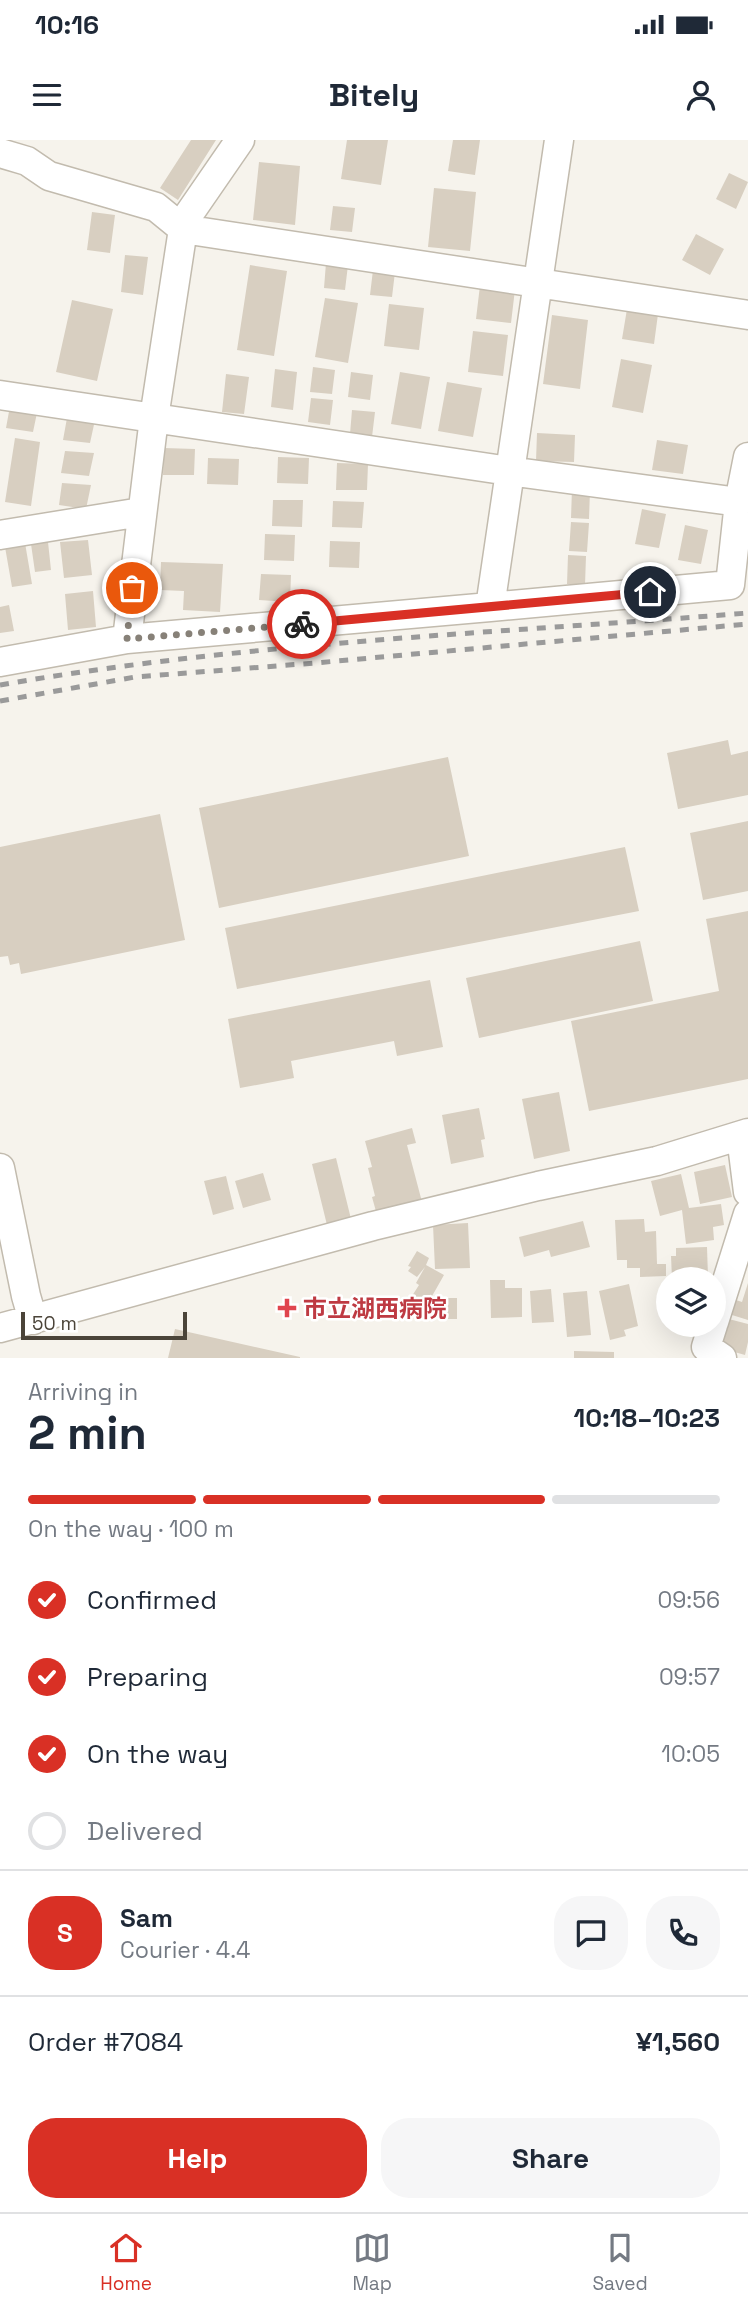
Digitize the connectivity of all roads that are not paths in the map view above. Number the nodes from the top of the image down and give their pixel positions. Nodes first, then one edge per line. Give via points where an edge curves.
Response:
1 (240, 140) edge
2 (559, 140) edge
3 (0, 153) edge
4 (183, 229) junction
5 (536, 283) junction
6 (748, 315) edge
7 (0, 395) edge
8 (153, 418) junction
9 (748, 457) edge
10 (509, 471) junction
11 (739, 502) junction
12 (141, 512) junction
13 (0, 535) edge
14 (739, 584) edge
15 (489, 607) junction
16 (127, 639) junction
17 (0, 662) edge
18 (745, 1135) edge
19 (0, 1168) edge
20 (748, 1192) edge
21 (748, 1214) edge
22 (726, 1285) edge
23 (33, 1320) junction
24 (0, 1328) edge
25 (709, 1337) edge
26 (722, 1358) edge

1 - 4 street
2 - 5 street
3 - 4 street via 27,161 49,176 156,207
4 - 5 street
4 - 8 street
5 - 6 street
5 - 10 street
7 - 8 street
8 - 10 street
8 - 12 street
9 - 11 street
10 - 11 street
10 - 15 street
11 - 14 street
12 - 13 street
12 - 16 street
14 - 15 street
15 - 16 street
16 - 17 street
18 - 20 street
18 - 23 street via 657,1161 373,1226
19 - 23 street
21 - 22 street
23 - 24 street
25 - 26 street via 706,1347

